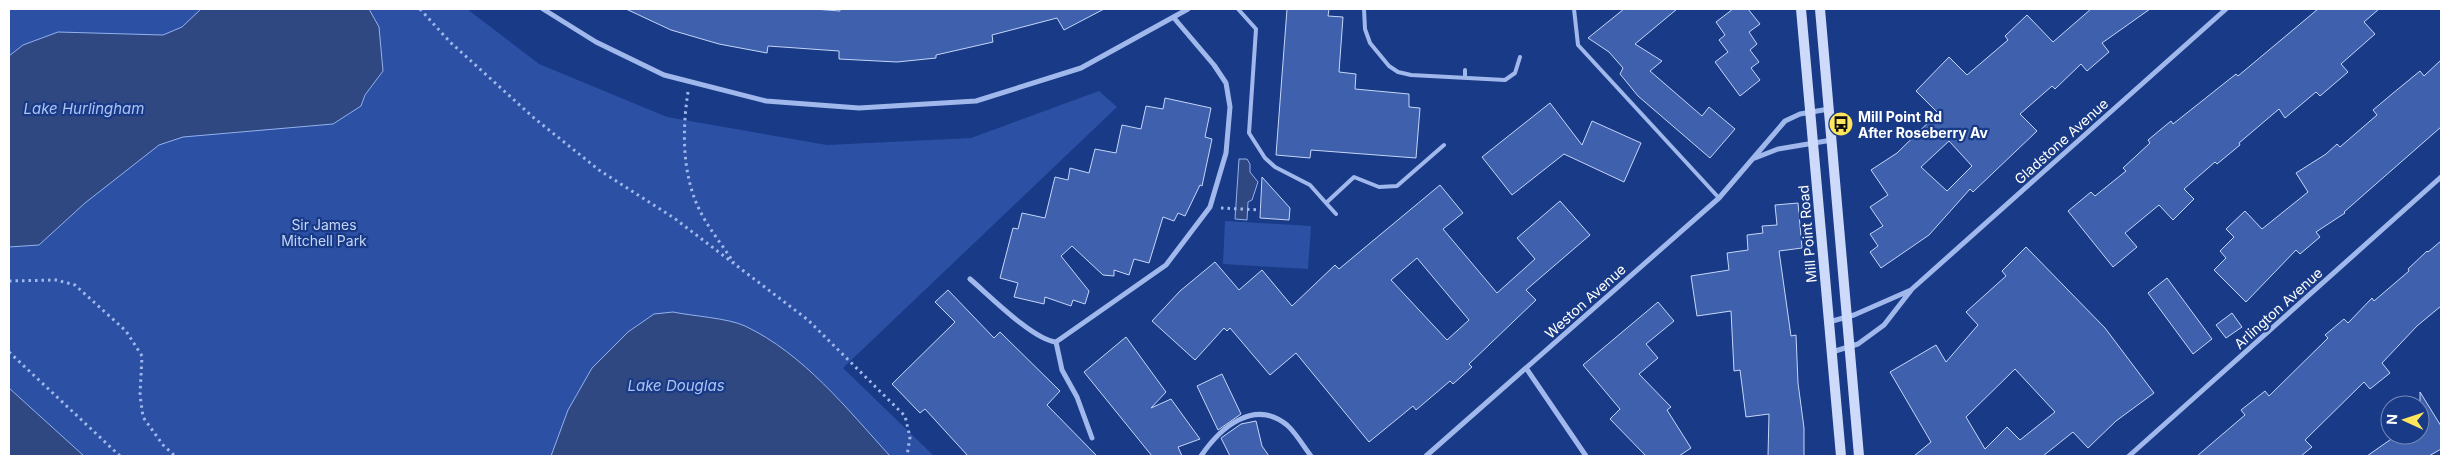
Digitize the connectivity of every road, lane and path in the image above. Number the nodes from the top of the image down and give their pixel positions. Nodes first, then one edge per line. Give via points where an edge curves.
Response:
1 (420, 9) edge
2 (543, 9) edge
3 (1188, 9) edge
4 (1238, 9) edge
5 (1364, 9) edge
6 (1574, 9) edge
7 (1801, 9) edge
8 (1820, 9) edge
9 (2226, 9) edge
10 (1174, 18) junction
11 (1520, 57) dead end
12 (1465, 70) dead end
13 (1464, 78) junction
14 (690, 82) junction
15 (1830, 109) junction
16 (1810, 112) junction
17 (1832, 140) junction
18 (1813, 142) junction
19 (1444, 145) dead end
20 (1754, 158) junction
21 (2441, 177) edge
22 (1719, 198) junction
23 (1326, 203) junction
24 (1233, 208) dead end
25 (1261, 210) dead end
26 (1336, 214) dead end
27 (736, 266) junction
28 (970, 279) dead end
29 (9, 281) edge
30 (1912, 290) junction
31 (1848, 317) junction
32 (1829, 322) junction
33 (1056, 342) junction
34 (1850, 347) junction
35 (9, 352) edge
36 (1832, 352) junction
37 (1526, 368) junction
38 (1092, 438) dead end
39 (120, 456) edge
40 (175, 456) edge
41 (907, 456) edge
42 (1201, 456) edge
43 (1311, 456) edge
44 (1426, 456) edge
45 (1586, 456) edge
46 (1841, 456) edge
47 (1859, 456) edge
48 (2129, 456) edge

1 - 27 path via 450,42 534,118 599,170 674,218
2 - 14 street via 596,42 664,76
3 - 10 street
4 - 23 lane via 1256,29 1249,134 1275,167 1310,185
5 - 13 lane via 1370,43 1394,69 1411,75
6 - 22 lane via 1578,45
7 - 16 main road, Mill Point Road
8 - 15 main road
9 - 30 street, Gladstone Avenue
10 - 14 street via 1081,68 976,100 859,108 766,101
10 - 33 street via 1226,83 1230,107 1226,153 1210,207 1166,265
11 - 13 lane via 1515,73 1505,80
12 - 13 lane
14 - 27 path via 683,121 687,169 699,211
15 - 16 street, Weston Avenue
15 - 17 main road
16 - 18 main road, Mill Point Road
16 - 20 street, Weston Avenue via 1785,121
17 - 18 street, Weston Avenue
17 - 31 main road
18 - 20 street, Weston Avenue
18 - 32 main road, Mill Point Road
19 - 23 lane via 1397,186 1379,187 1354,177
20 - 22 street, Weston Avenue
21 - 48 street, Arlington Avenue
22 - 37 street, Weston Avenue
23 - 26 lane
24 - 25 path
27 - 41 path via 808,320 905,416 910,437
28 - 33 street via 1034,333 1048,342
29 - 40 path via 56,280 75,284 126,331 142,356 140,395 143,417
30 - 31 street, Gladstone Avenue
30 - 34 street, Gladstone Avenue via 1884,325
31 - 32 street, Gladstone Avenue
31 - 34 main road
32 - 36 main road, Mill Point Road
33 - 38 street via 1062,370 1086,417
34 - 36 street, Gladstone Avenue
34 - 47 main road
35 - 39 path
36 - 46 main road, Mill Point Road
37 - 44 street, Weston Avenue
37 - 45 street
42 - 43 street via 1211,441 1242,417 1256,414 1272,417 1287,426

